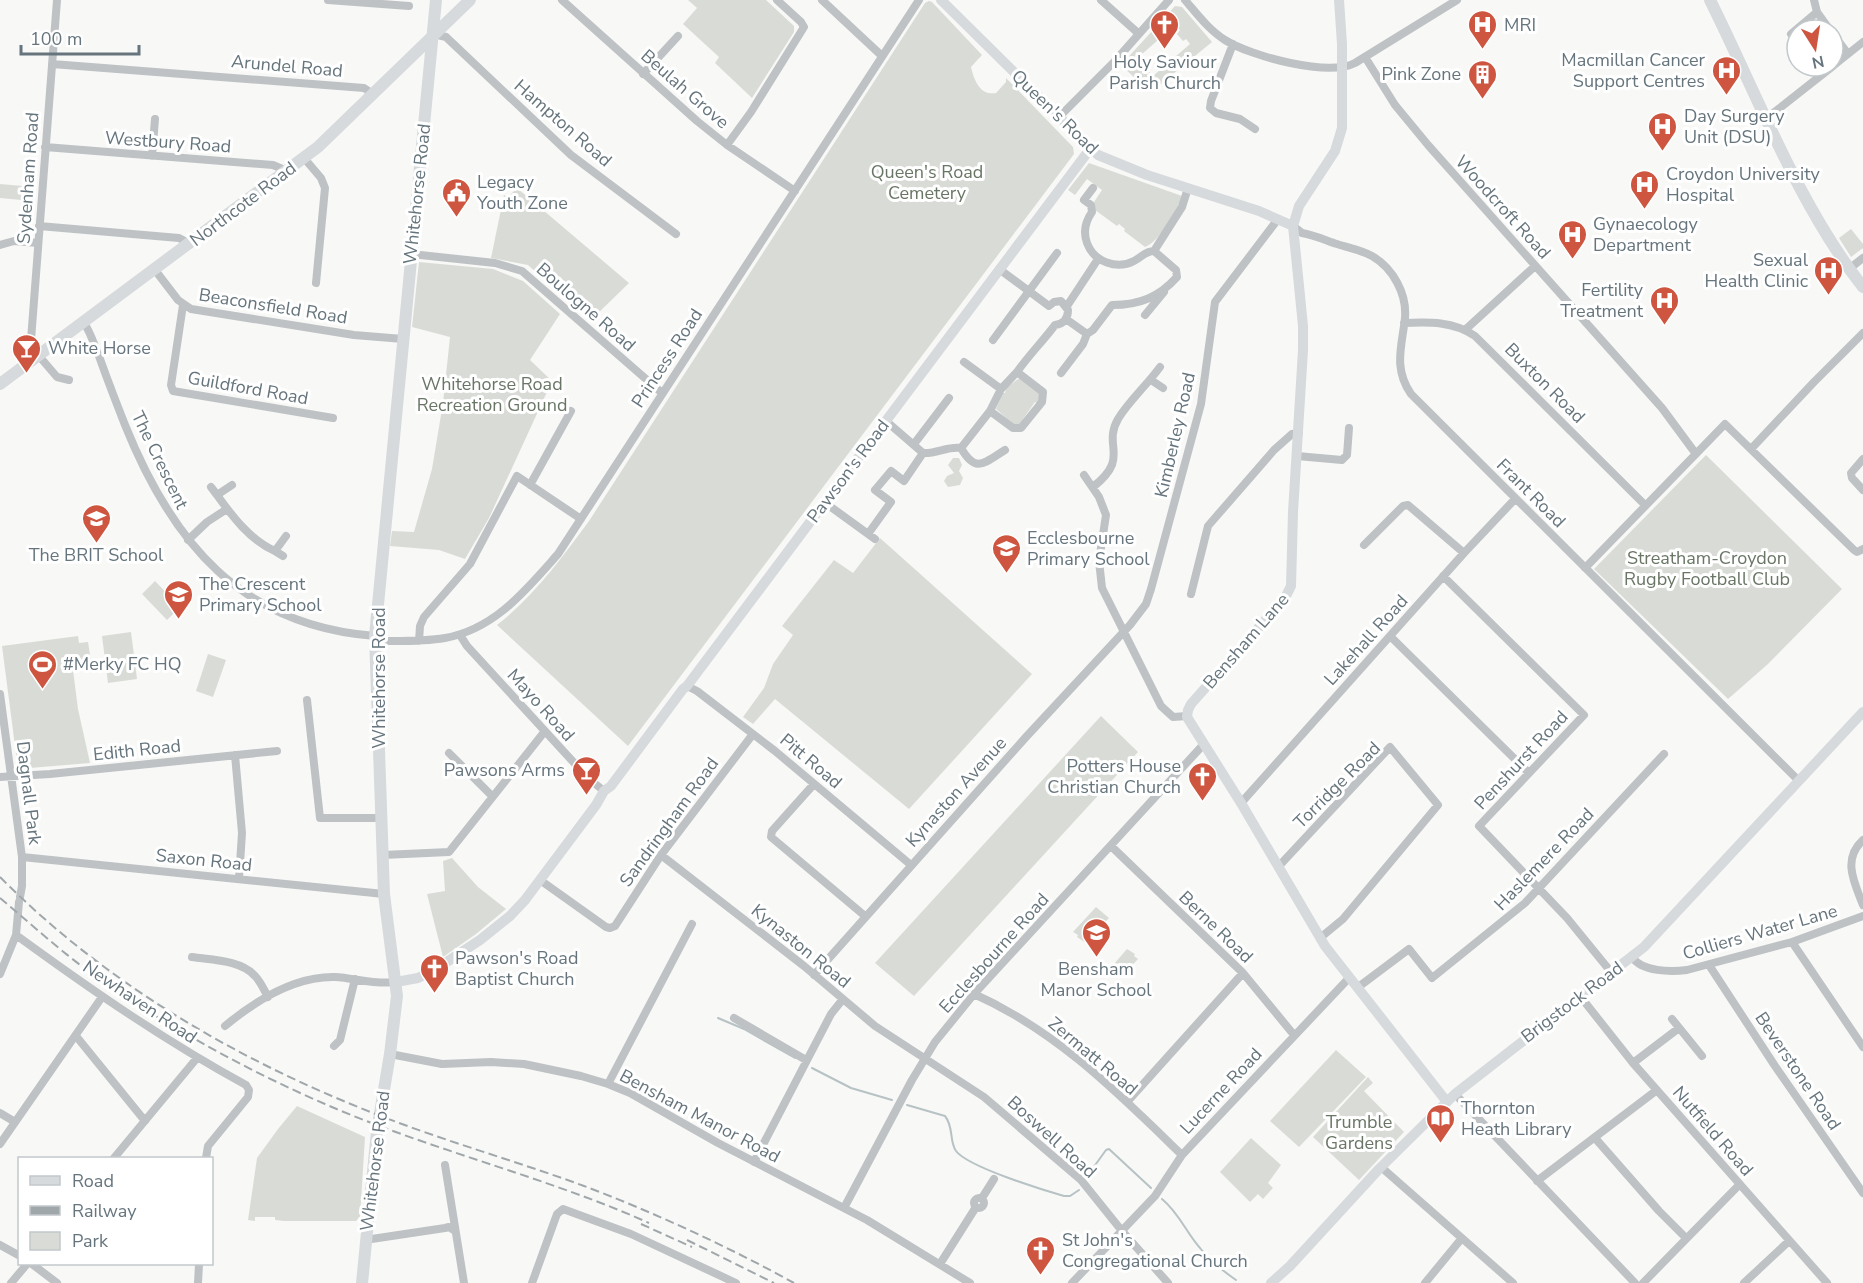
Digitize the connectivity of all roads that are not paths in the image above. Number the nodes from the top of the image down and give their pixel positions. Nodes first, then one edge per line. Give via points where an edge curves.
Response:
1 (57, 0) edge
2 (328, 0) edge
3 (334, 0) edge
4 (436, 0) edge
5 (470, 0) edge
6 (562, 0) edge
7 (777, 0) edge
8 (822, 0) edge
9 (919, 0) edge
10 (941, 0) edge
11 (1101, 0) edge
12 (1169, 0) edge
13 (1185, 0) edge
14 (1339, 0) edge
15 (1457, 0) edge
16 (1710, 0) edge
17 (1814, 0) edge
18 (409, 6) dead end
19 (1817, 12) junction
20 (1810, 18) edge
21 (1821, 18) edge
22 (1138, 33) junction
23 (434, 34) junction
24 (678, 36) dead end
25 (1863, 42) edge
26 (1233, 44) junction
27 (1845, 50) edge
28 (414, 54) junction
29 (1848, 54) junction
30 (882, 56) junction
31 (1845, 56) edge
32 (1365, 57) junction
33 (52, 64) junction
34 (431, 64) junction
35 (1342, 67) junction
36 (643, 74) junction
37 (1818, 78) edge
38 (373, 94) junction
39 (1058, 118) junction
40 (1767, 118) junction
41 (155, 119) dead end
42 (1255, 129) dead end
43 (727, 145) junction
44 (45, 147) junction
45 (1090, 149) junction
46 (152, 156) junction
47 (304, 158) junction
48 (287, 171) junction
49 (1093, 188) dead end
50 (1188, 188) junction
51 (795, 191) junction
52 (1278, 219) junction
53 (39, 226) junction
54 (1293, 226) junction
55 (676, 234) dead end
56 (38, 243) junction
57 (190, 243) junction
58 (0, 245) edge
59 (1154, 250) junction
60 (1057, 253) dead end
61 (411, 254) junction
62 (1863, 258) edge
63 (1098, 259) junction
64 (1535, 266) junction
65 (999, 269) junction
66 (1849, 269) junction
67 (155, 270) junction
68 (316, 283) dead end
69 (1863, 287) edge
70 (1165, 291) junction
71 (1029, 292) junction
72 (183, 305) junction
73 (1067, 306) junction
74 (1145, 315) dead end
75 (1066, 319) junction
76 (84, 323) junction
77 (1404, 323) junction
78 (1465, 330) junction
79 (1863, 333) edge
80 (1087, 334) junction
81 (403, 339) junction
82 (993, 340) dead end
83 (38, 356) junction
84 (963, 362) dead end
85 (1160, 368) dead end
86 (1017, 372) junction
87 (1061, 373) dead end
88 (69, 380) dead end
89 (1151, 380) junction
90 (0, 384) edge
91 (1163, 388) dead end
92 (1001, 389) junction
93 (662, 393) junction
94 (949, 398) dead end
95 (571, 411) dead end
96 (990, 411) junction
97 (333, 418) dead end
98 (886, 421) junction
99 (1349, 428) dead end
100 (1299, 433) junction
101 (914, 444) junction
102 (961, 448) junction
103 (1752, 449) junction
104 (1005, 450) dead end
105 (923, 453) junction
106 (1696, 454) junction
107 (1297, 456) junction
108 (1863, 459) edge
109 (1084, 475) dead end
110 (232, 485) dead end
111 (530, 485) junction
112 (211, 487) dead end
113 (1093, 487) junction
114 (1863, 490) edge
115 (217, 495) junction
116 (1515, 499) junction
117 (824, 502) junction
118 (1645, 505) junction
119 (227, 509) junction
120 (581, 519) junction
121 (286, 536) dead end
122 (188, 540) junction
123 (1364, 545) dead end
124 (1863, 549) edge
125 (275, 551) junction
126 (1464, 553) junction
127 (283, 556) dead end
128 (1585, 568) junction
129 (1443, 576) junction
130 (1191, 594) dead end
131 (1124, 633) junction
132 (460, 635) junction
133 (1390, 636) junction
134 (375, 638) junction
135 (419, 641) junction
136 (687, 686) junction
137 (0, 694) edge
138 (307, 700) dead end
139 (1863, 712) edge
140 (1187, 716) junction
141 (545, 731) junction
142 (753, 734) junction
143 (1203, 745) junction
144 (276, 751) dead end
145 (1664, 754) dead end
146 (235, 756) junction
147 (455, 756) dead end
148 (1529, 773) junction
149 (0, 777) edge
150 (12, 777) junction
151 (1799, 781) junction
152 (814, 784) junction
153 (604, 791) junction
154 (492, 796) junction
155 (1241, 803) junction
156 (382, 818) junction
157 (1863, 840) edge
158 (1111, 846) junction
159 (383, 855) junction
160 (661, 855) junction
161 (22, 857) junction
162 (911, 865) junction
163 (1279, 866) junction
164 (239, 879) junction
165 (540, 880) junction
166 (1539, 889) junction
167 (384, 894) junction
168 (1863, 905) edge
169 (866, 916) junction
170 (1863, 916) edge
171 (692, 924) dead end
172 (16, 936) junction
173 (1320, 938) junction
174 (1792, 942) junction
175 (192, 957) dead end
176 (1632, 957) junction
177 (1710, 965) junction
178 (1611, 972) junction
179 (1243, 973) junction
180 (0, 974) edge
181 (814, 975) junction
182 (1348, 978) junction
183 (355, 979) junction
184 (396, 982) junction
185 (1357, 988) junction
186 (975, 994) junction
187 (1580, 996) junction
188 (268, 997) junction
189 (102, 998) junction
190 (843, 999) junction
191 (734, 1018) dead end
192 (1672, 1019) dead end
193 (225, 1026) dead end
194 (1679, 1028) junction
195 (1294, 1035) junction
196 (76, 1036) junction
197 (334, 1046) dead end
198 (1863, 1047) edge
199 (390, 1054) junction
200 (1702, 1056) dead end
201 (196, 1058) junction
202 (924, 1059) junction
203 (806, 1060) junction
204 (1633, 1063) junction
205 (608, 1083) junction
206 (1657, 1090) junction
207 (1451, 1098) junction
208 (1127, 1102) junction
209 (0, 1113) edge
210 (145, 1121) junction
211 (15, 1122) junction
212 (1595, 1138) junction
213 (0, 1144) edge
214 (1182, 1155) junction
215 (115, 1157) edge
216 (206, 1157) edge
217 (754, 1162) junction
218 (445, 1166) dead end
219 (1381, 1167) junction
220 (994, 1179) dead end
221 (1537, 1181) junction
222 (1740, 1184) junction
223 (1863, 1193) edge
224 (844, 1208) junction
225 (455, 1231) junction
226 (1122, 1231) junction
227 (1462, 1238) junction
228 (1686, 1238) junction
229 (365, 1240) junction
230 (1789, 1241) junction
231 (0, 1245) edge
232 (18, 1255) edge
233 (940, 1264) junction
234 (25, 1265) edge
235 (34, 1265) edge
236 (199, 1265) edge
237 (11, 1283) edge
238 (57, 1283) edge
239 (198, 1283) edge
240 (362, 1283) edge
241 (464, 1283) edge
242 (532, 1283) edge
243 (736, 1283) edge
244 (970, 1283) edge
245 (1072, 1283) edge
246 (1168, 1283) edge
247 (1271, 1283) edge
248 (1425, 1283) edge
249 (1513, 1283) edge
250 (1635, 1283) edge
251 (1643, 1283) edge
252 (1744, 1283) edge
253 (1827, 1283) edge

1 - 33 street, Sydenham Road
2 - 3 street
3 - 18 street
4 - 23 main road, Whitehorse Road
5 - 23 main road, Northcote Road
6 - 36 street, Beulah Grove
7 - 43 street via 804,27
8 - 30 street
9 - 30 street, Princess Road
10 - 39 street, Queen's Road
11 - 22 street
12 - 22 street
13 - 26 street via 1212,30
14 - 35 street, Bensham Lane
15 - 32 street
16 - 40 main road
17 - 19 street
19 - 20 street
19 - 21 street
22 - 39 street
23 - 28 main road, Northcote Road
23 - 34 main road, Whitehorse Road
23 - 55 street, Hampton Road via 446,37 571,155
24 - 36 street
25 - 29 street
26 - 35 street via 1289,62
26 - 42 street via 1210,108
27 - 29 street
28 - 34 main road
28 - 38 main road, Northcote Road
29 - 31 street
30 - 51 street, Princess Road
32 - 35 street
32 - 64 street, Woodcroft Road via 1402,113
33 - 38 street, Arundel Road via 364,88
33 - 44 street, Sydenham Road
34 - 61 main road, Whitehorse Road
35 - 54 street, Bensham Lane via 1341,132 1332,157 1299,206
36 - 43 street, Beulah Grove
37 - 40 street
38 - 47 main road, Northcote Road
39 - 45 street, Queen's Road
40 - 66 main road via 1814,213
41 - 46 street
43 - 51 street, Beulah Grove
44 - 46 street, Westbury Road
44 - 53 street, Sydenham Road
45 - 50 street, Queen's Road via 1122,165
45 - 65 street, Pawson's Road
46 - 48 street, Westbury Road via 273,165
47 - 48 main road, Northcote Road
47 - 68 street via 325,188
48 - 57 main road, Northcote Road
49 - 63 street via 1084,200 1091,205 1092,212 1085,232
50 - 52 street, Queen's Road
50 - 59 street via 1182,207
51 - 93 street, Princess Road
52 - 54 street, Queen's Road
52 - 131 street, Kimberley Road via 1215,302 1201,404 1151,589 1144,607
53 - 56 street, Sydenham Road
53 - 57 street via 179,237
54 - 77 street, Frant Road via 1302,233 1367,254 1383,265 1402,292
54 - 100 street, Bensham Lane via 1304,326
56 - 58 street via 14,241
56 - 83 street, Sydenham Road via 31,340
57 - 67 main road, Northcote Road
59 - 63 street via 1126,264
59 - 70 street via 1178,273
60 - 71 street
61 - 81 main road, Whitehorse Road
61 - 93 street, Boulogne Road via 495,263 522,271
62 - 66 street
63 - 73 street
64 - 78 street
64 - 106 street, Woodcroft Road via 1662,408
65 - 71 street
65 - 98 street, Pawson's Road
66 - 69 main road
67 - 72 street, Beaconsfield Road
67 - 76 main road, Northcote Road
70 - 74 street
70 - 80 street via 1145,300 1112,305
71 - 73 street via 1048,306 1061,301
71 - 82 street
72 - 81 street, Beaconsfield Road via 354,335
72 - 97 street, Guildford Road via 173,391
73 - 75 street
75 - 80 street
75 - 86 street via 1055,325
76 - 83 main road, Northcote Road
76 - 122 street, The Crescent via 145,468 170,516
77 - 78 street, Buxton Road via 1436,322
77 - 116 street, Frant Road via 1400,359 1409,391
78 - 118 street, Buxton Road via 1485,344
79 - 103 street
80 - 87 street
81 - 134 main road, Whitehorse Road
83 - 88 street via 57,377
83 - 90 main road, Northcote Road
84 - 92 street
85 - 89 street
86 - 92 street
86 - 96 street via 1042,390 1042,402 1019,428 1013,428
89 - 91 street
89 - 113 street via 1116,422 1113,464
92 - 96 street
93 - 120 street, Princess Road
94 - 101 street
95 - 111 street
96 - 102 street
98 - 101 street
98 - 117 street, Pawson's Road
99 - 107 street via 1347,455 1342,460
100 - 107 street, Bensham Lane
100 - 130 street via 1292,434 1274,450 1208,526
101 - 105 street
102 - 104 street via 976,465
102 - 105 street
103 - 106 street via 1725,424
103 - 124 street via 1854,550
105 - 117 street via 904,481 891,471 876,490 891,502 871,537
106 - 118 street
107 - 140 street, Bensham Lane via 1290,590 1191,704
108 - 114 street via 1851,476
109 - 113 street
110 - 115 street
111 - 120 street
111 - 135 street via 517,476 470,564 424,617
112 - 115 street
113 - 131 street via 1107,515 1099,556 1100,583
115 - 119 street
116 - 126 street, Lakehall Road
116 - 128 street, Frant Road
117 - 136 street, Pawson's Road
118 - 128 street
119 - 122 street
119 - 125 street via 259,542
120 - 132 street, Princess Road via 558,554 509,606
121 - 125 street
122 - 134 street, The Crescent via 254,599 304,621
123 - 126 street via 1408,505
125 - 127 street
126 - 129 street, Lakehall Road
128 - 151 street, Frant Road
129 - 133 street, Lakehall Road
129 - 148 street, Penshurst Road via 1584,715
131 - 140 street via 1163,708 1173,717
131 - 162 street, Kynaston Avenue
132 - 135 street, Princess Road
132 - 141 street, Mayo Road
133 - 148 street
133 - 155 street, Lakehall Road
134 - 135 street, Princess Road
134 - 156 main road, Whitehorse Road
136 - 142 street, Pitt Road
136 - 153 street, Pawson's Road
137 - 150 street, Dagnall Park
138 - 156 street via 320,819
139 - 151 street, Brigstock Road
140 - 143 street
141 - 153 street, Mayo Road
141 - 154 street
142 - 152 street, Pitt Road
142 - 160 street, Sandringham Road
143 - 155 street
143 - 158 street, Ecclesbourne Road
144 - 146 street, Edith Road
145 - 166 street, Haslemere Road
146 - 150 street, Edith Road
146 - 164 street via 242,833
147 - 154 street
148 - 166 street, Penshurst Road via 1479,826
149 - 150 street, Edith Road
150 - 161 street, Dagnall Park
151 - 176 street, Brigstock Road
152 - 162 street, Pitt Road
152 - 169 street via 772,831 771,837
153 - 165 street, Pawson's Road
154 - 159 street via 449,852
155 - 163 street
156 - 159 main road, Whitehorse Road
157 - 168 street via 1855,848 1850,866
158 - 179 street, Berne Road
158 - 186 street, Ecclesbourne Road
159 - 167 main road, Whitehorse Road
160 - 165 street, Sandringham Road via 610,928
160 - 181 street, Kynaston Road
161 - 164 street, Saxon Road
161 - 172 street, Dagnall Park
162 - 169 street, Kynaston Avenue
163 - 173 street
163 - 173 street, Torridge Road via 1390,747 1438,805 1343,919
164 - 167 street, Saxon Road
165 - 184 street via 510,916 472,946 418,978
166 - 178 street, Penshurst Road
166 - 185 street, Haslemere Road via 1503,923 1432,978 1408,949
167 - 184 main road, Whitehorse Road
169 - 181 street, Kynaston Avenue
170 - 174 street, Colliers Water Lane
171 - 205 street
172 - 180 street, Dagnall Park
172 - 189 street, Newhaven Road
173 - 182 street
174 - 177 street, Colliers Water Lane
174 - 198 street
175 - 188 street via 230,962 247,969
176 - 177 street, Colliers Water Lane via 1635,962 1663,971
176 - 178 street, Brigstock Road
177 - 223 street, Beverstone Road
178 - 187 street, Brigstock Road
179 - 195 street, Berne Road
179 - 208 street
181 - 190 street, Kynaston Road
182 - 185 street
182 - 195 street, Lucerne Road
183 - 184 street
183 - 188 street via 309,979
183 - 197 street via 340,1040
184 - 199 main road, Whitehorse Road
185 - 207 street
186 - 202 street, Ecclesbourne Road
186 - 208 street, Zermatt Road via 1034,1026
187 - 204 street, Nutfield Road
187 - 207 street, Brigstock Road
188 - 193 street
189 - 196 street
189 - 201 street, Newhaven Road
190 - 202 street, Kynaston Road
190 - 203 street
191 - 203 street
192 - 194 street
194 - 200 street
194 - 204 street
195 - 214 street, Lucerne Road
196 - 210 street
196 - 211 street
199 - 205 street, Bensham Manor Road via 442,1064 524,1064
199 - 229 main road, Whitehorse Road
201 - 210 street
201 - 216 street, Newhaven Road via 249,1090 248,1097 208,1146
202 - 224 street, Ecclesbourne Road
202 - 226 street, Boswell Road via 984,1097 1081,1180
203 - 217 street
204 - 206 street, Nutfield Road
205 - 217 street, Bensham Manor Road
206 - 212 street
206 - 222 street, Nutfield Road
207 - 219 street, Brigstock Road
207 - 221 street
208 - 214 street, Zermatt Road
209 - 211 street
210 - 215 street
211 - 213 street
212 - 221 street
212 - 228 street
214 - 226 street, Lucerne Road via 1155,1196
217 - 224 street, Bensham Manor Road
218 - 225 street
219 - 227 street
219 - 247 street, Brigstock Road
220 - 233 street via 982,1198 974,1200 976,1207
221 - 250 street
222 - 228 street
222 - 230 street, Nutfield Road
224 - 233 street, Bensham Manor Road
225 - 229 street via 449,1227
225 - 241 street
226 - 245 street, Lucerne Road
226 - 246 street, Boswell Road
227 - 248 street
227 - 249 street
228 - 251 street
229 - 240 main road, Whitehorse Road
230 - 252 street
230 - 253 street, Nutfield Road
231 - 232 street
233 - 244 street, Bensham Manor Road
234 - 237 street
235 - 238 street
236 - 239 street
242 - 243 street via 561,1210 631,1234

